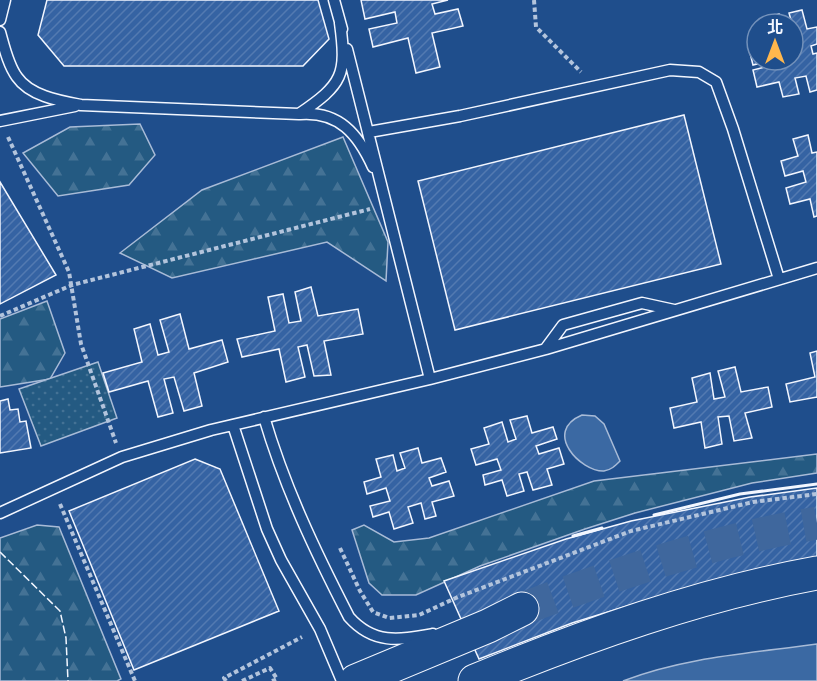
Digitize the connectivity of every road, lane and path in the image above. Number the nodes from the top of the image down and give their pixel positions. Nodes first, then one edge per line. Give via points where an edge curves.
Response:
1 (5, 0) edge
2 (334, 0) edge
3 (534, 0) edge
4 (0, 20) edge
5 (340, 23) junction
6 (0, 32) edge
7 (581, 72) dead end
8 (81, 105) junction
9 (299, 114) junction
10 (0, 121) edge
11 (369, 132) junction
12 (383, 189) junction
13 (387, 205) junction
14 (817, 268) edge
15 (779, 279) junction
16 (72, 285) junction
17 (675, 310) junction
18 (0, 316) edge
19 (546, 349) junction
20 (430, 379) junction
21 (264, 417) junction
22 (233, 425) junction
23 (122, 457) junction
24 (53, 487) junction
25 (817, 494) edge
26 (0, 513) edge
27 (340, 548) dead end
28 (817, 573) edge
29 (522, 609) tunnel mouth
30 (488, 626) junction
31 (302, 637) dead end
32 (225, 679) edge
33 (135, 681) edge
34 (218, 681) edge
35 (242, 681) edge
36 (272, 681) edge
37 (342, 681) edge
38 (356, 681) edge
39 (474, 681) edge

1 - 4 lane
2 - 5 lane
3 - 7 path via 536,27
5 - 9 lane via 343,68 321,99
5 - 11 lane
6 - 8 lane via 17,78 36,93
8 - 9 lane
8 - 10 lane
9 - 12 lane via 316,113 335,119 351,131
10 - 16 path
11 - 12 lane
11 - 15 lane via 670,70 699,72 716,82
12 - 13 lane
13 - 16 path
13 - 20 lane
14 - 15 lane
15 - 17 lane
16 - 18 path
16 - 23 path via 81,345
17 - 19 lane
17 - 19 lane via 642,303 563,325
19 - 20 lane
20 - 21 lane
21 - 22 lane
21 - 30 lane via 300,519 349,617 360,629 390,639
22 - 23 lane
22 - 37 lane via 267,529 320,629
23 - 24 lane
24 - 26 lane
24 - 33 path
25 - 27 path via 753,502 631,531 419,615 390,618 373,612
28 - 39 main road via 694,602
29 - 30 main road
30 - 38 main road
31 - 32 path
32 - 34 path
35 - 36 path via 270,668 277,679

